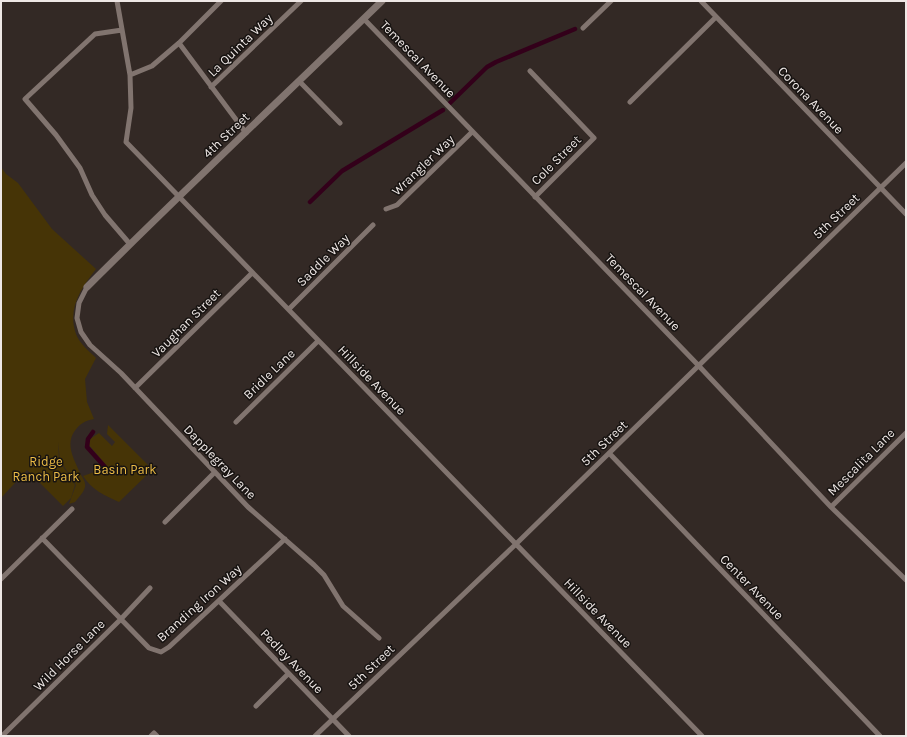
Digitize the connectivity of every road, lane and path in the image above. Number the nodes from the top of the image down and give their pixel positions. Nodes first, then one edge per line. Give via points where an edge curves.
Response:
1 (117, 1) edge
2 (221, 1) edge
3 (301, 1) edge
4 (382, 1) edge
5 (611, 1) edge
6 (701, 1) edge
7 (716, 17) junction
8 (364, 18) junction
9 (583, 28) dead end
10 (122, 30) junction
11 (179, 43) junction
12 (530, 71) dead end
13 (130, 75) junction
14 (300, 82) junction
15 (211, 87) junction
16 (630, 102) dead end
17 (340, 122) dead end
18 (472, 132) junction
19 (246, 133) junction
20 (906, 163) edge
21 (880, 188) junction
22 (180, 197) junction
23 (535, 197) junction
24 (386, 209) dead end
25 (906, 214) edge
26 (373, 226) dead end
27 (129, 243) junction
28 (252, 273) junction
29 (87, 287) joint
30 (289, 309) junction
31 (318, 341) junction
32 (698, 365) junction
33 (135, 388) junction
34 (236, 422) dead end
35 (906, 433) edge
36 (609, 453) junction
37 (215, 472) junction
38 (831, 507) junction
39 (72, 509) dead end
40 (165, 522) dead end
41 (42, 538) junction
42 (285, 539) junction
43 (516, 544) junction
44 (1, 579) edge
45 (906, 580) edge
46 (150, 588) dead end
47 (220, 602) junction
48 (121, 619) junction
49 (379, 638) dead end
50 (288, 674) junction
51 (256, 706) dead end
52 (332, 719) junction
53 (2, 736) edge
54 (315, 736) edge
55 (349, 736) edge
56 (702, 736) edge
57 (880, 736) edge

1 - 10 street, Hillside Avenue
2 - 11 street
3 - 15 street, La Quinta Way
4 - 8 street, 4th Street
5 - 9 street
6 - 7 street, Corona Avenue
7 - 16 street
7 - 21 street, Corona Avenue
8 - 14 street, 4th Street
8 - 18 street, Temescal Avenue
10 - 13 street, Hillside Avenue
10 - 27 street via 95,34 25,99 80,168 92,195 105,215
11 - 13 street via 152,66
11 - 15 street
12 - 23 street, Cole Street via 594,138
13 - 22 street, Hillside Avenue via 131,108 126,142
14 - 17 street
14 - 19 street, 4th Street
15 - 19 street
18 - 23 street, Temescal Avenue
18 - 24 street, Wrangler Way via 397,205
19 - 22 street, 4th Street
20 - 21 street, 5th Street
21 - 25 street, Corona Avenue
21 - 32 street, 5th Street
22 - 27 street, 4th Street
22 - 28 street, Hillside Avenue
23 - 32 street, Temescal Avenue
26 - 30 street, Saddle Way
27 - 29 street, 4th Street
28 - 30 street, Hillside Avenue
28 - 33 street, Vaughan Street
29 - 33 street, Dapplegray Lane via 79,303 77,318 81,332 90,345
30 - 31 street, Hillside Avenue
31 - 34 street, Bridle Lane
31 - 43 street, Hillside Avenue
32 - 36 street, 5th Street
32 - 38 street, Temescal Avenue
33 - 37 street, Dapplegray Lane
35 - 38 street, Mescalita Lane
36 - 43 street, 5th Street
36 - 57 street, Center Avenue
37 - 40 street
37 - 42 street, Dapplegray Lane via 248,507
38 - 45 street, Temescal Avenue
39 - 41 street
41 - 44 street
41 - 48 street, Branding Iron Way
42 - 47 street, Branding Iron Way
42 - 49 street, Dapplegray Lane via 324,575 343,606
43 - 52 street, 5th Street
43 - 56 street, Hillside Avenue
46 - 48 street, Wild Horse Lane
47 - 48 street, Branding Iron Way via 161,652 149,648
47 - 50 street, Pedley Avenue
48 - 53 street, Wild Horse Lane
50 - 51 street
50 - 52 street, Pedley Avenue
52 - 54 street, 5th Street
52 - 55 street, Pedley Avenue

